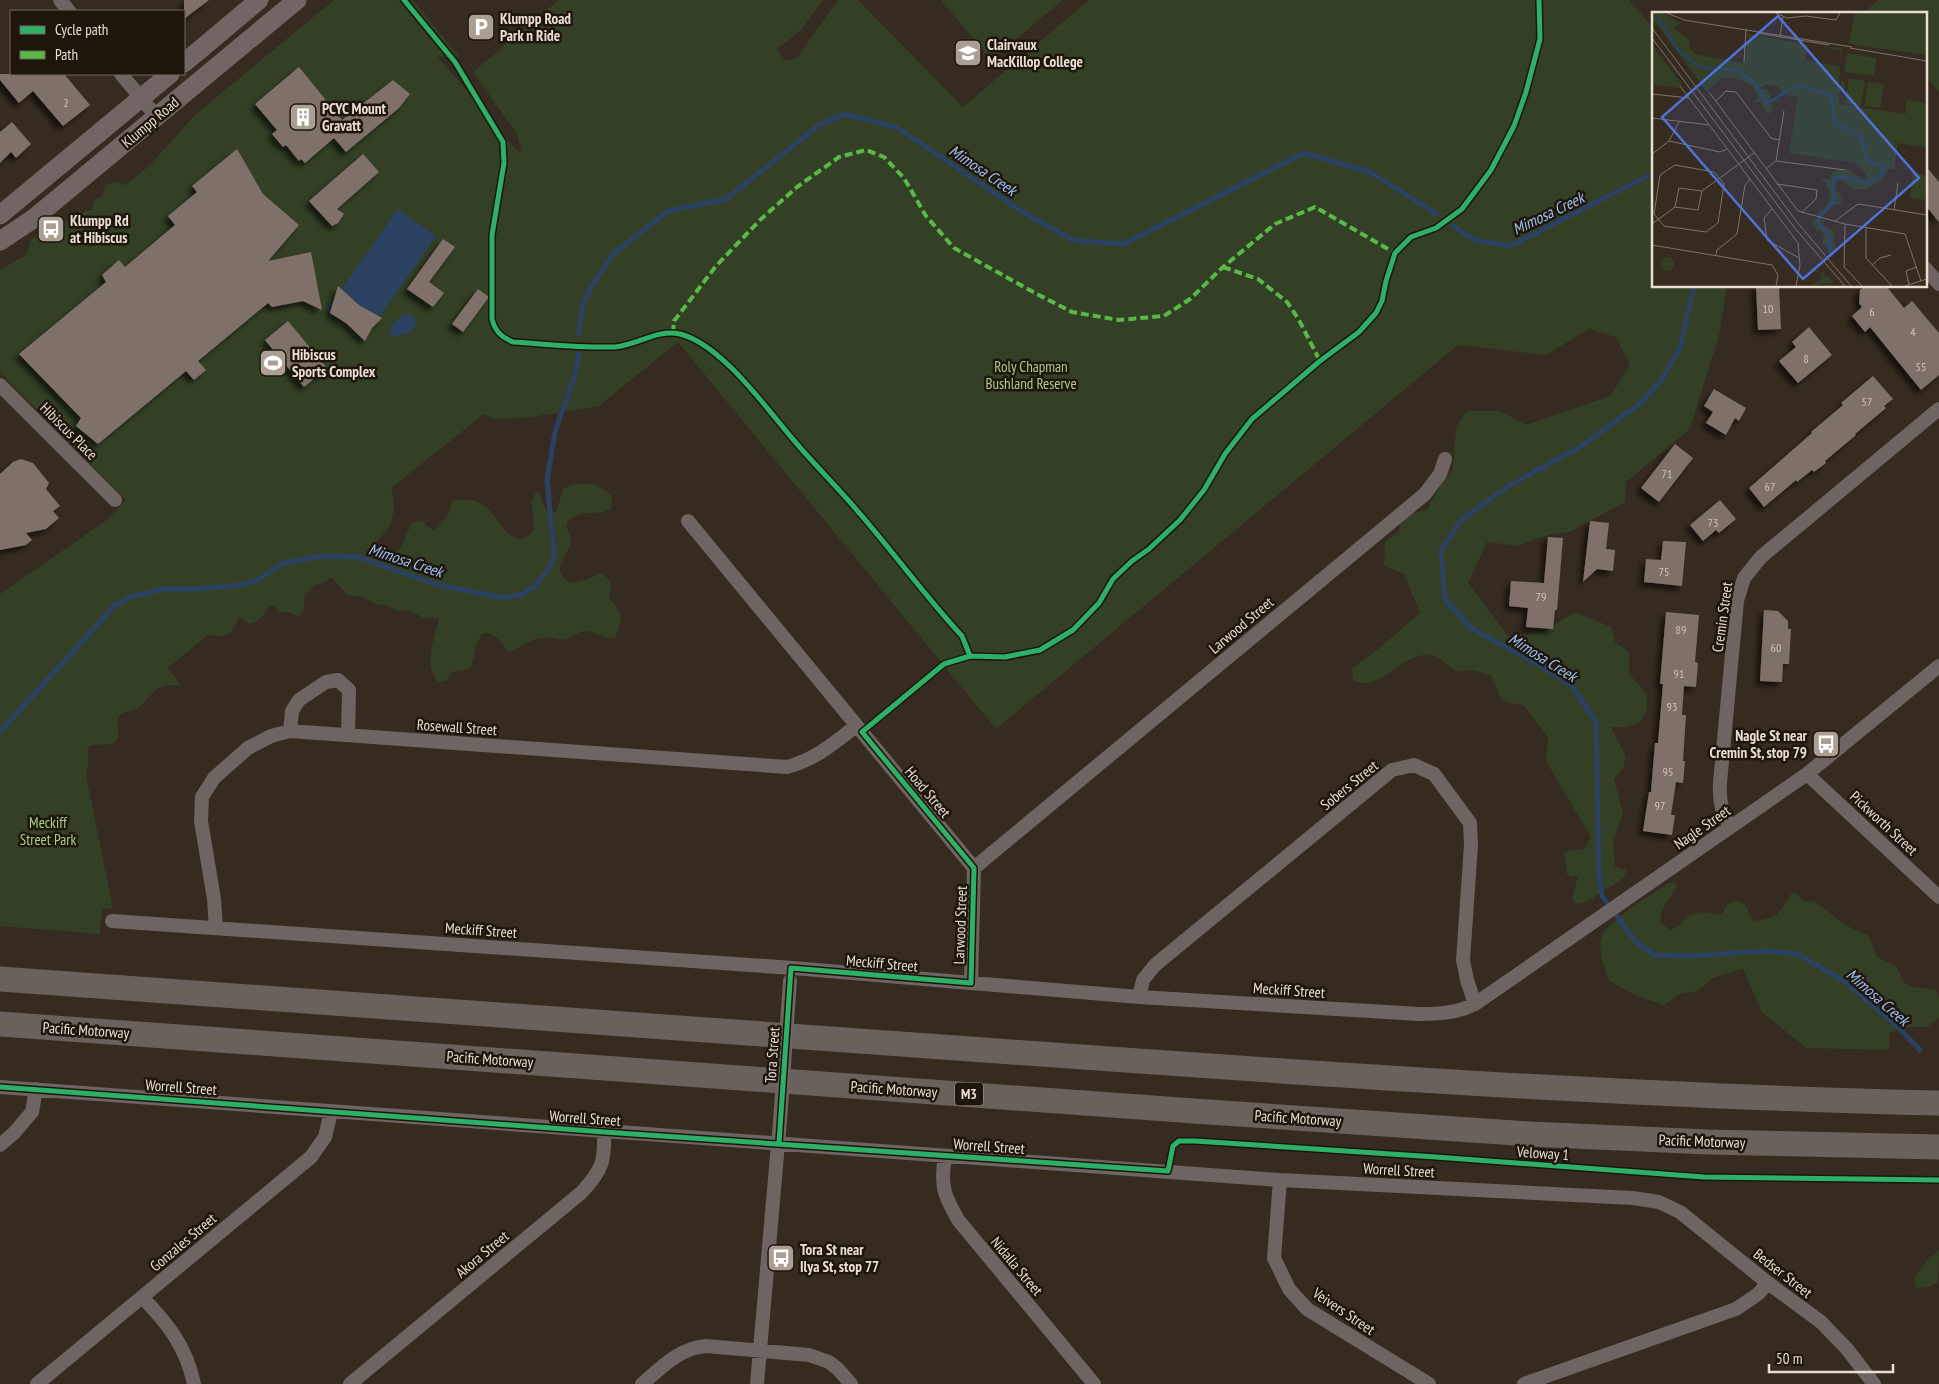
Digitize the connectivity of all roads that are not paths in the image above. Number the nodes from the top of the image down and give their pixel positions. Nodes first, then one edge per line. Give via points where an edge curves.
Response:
1 (60, 0) edge
2 (259, 0) edge
3 (297, 0) edge
4 (68, 10) edge
5 (185, 62) edge
6 (122, 75) edge
7 (169, 75) edge
8 (141, 98) junction
9 (156, 116) junction
10 (0, 215) edge
11 (0, 241) edge
12 (1926, 269) edge
13 (1939, 284) edge
14 (0, 385) edge
15 (1939, 409) edge
16 (1445, 459) dead end
17 (115, 500) dead end
18 (688, 521) dead end
19 (1939, 666) edge
20 (856, 726) junction
21 (290, 731) junction
22 (348, 735) junction
23 (1807, 774) junction
24 (1730, 827) junction
25 (974, 868) junction
26 (1939, 897) edge
27 (112, 921) dead end
28 (216, 928) junction
29 (790, 974) junction
30 (0, 979) edge
31 (971, 984) junction
32 (1139, 997) junction
33 (1475, 1004) junction
34 (0, 1024) edge
35 (0, 1087) edge
36 (36, 1088) junction
37 (1939, 1103) edge
38 (331, 1112) junction
39 (604, 1132) junction
40 (779, 1144) junction
41 (0, 1145) edge
42 (1939, 1147) edge
43 (945, 1156) junction
44 (1280, 1180) junction
45 (1659, 1202) joint
46 (1768, 1283) junction
47 (142, 1297) junction
48 (760, 1351) junction
49 (37, 1384) edge
50 (194, 1384) edge
51 (350, 1384) edge
52 (642, 1384) edge
53 (757, 1384) edge
54 (851, 1384) edge
55 (1094, 1384) edge
56 (1430, 1384) edge
57 (1524, 1384) edge
58 (1874, 1384) edge

1 - 4 street
2 - 5 main road
3 - 9 main road, Klumpp Road
6 - 8 street
7 - 8 main road, Klumpp Road
8 - 9 street
8 - 10 main road, Klumpp Road
9 - 11 main road, Klumpp Road via 33,219
12 - 13 street
14 - 17 street, Hibiscus Place
15 - 24 street, Cremin Street via 1761,557 1744,578 1738,601 1720,789 1723,813
16 - 25 street, Larwood Street via 1440,474 1425,494
18 - 20 street, Hoad Street
19 - 23 street, Nagle Street
20 - 22 street, Rosewall Street via 824,751 787,767
20 - 25 street, Hoad Street
21 - 22 street, Rosewall Street
21 - 22 street via 292,711 299,700 326,682 338,680 349,690
21 - 28 street, Rosewall Street via 248,748 214,778 202,797 200,821
23 - 24 street, Nagle Street
23 - 26 street, Pickworth Street
24 - 33 street, Nagle Street
25 - 31 street, Larwood Street
27 - 28 street, Meckiff Street
28 - 29 street, Meckiff Street
29 - 31 street, Meckiff Street
29 - 40 street, Tora Street, bridge
30 - 37 highway via 1509,1086
31 - 32 street, Meckiff Street
32 - 33 street, Meckiff Street via 1419,1014 1458,1011
32 - 33 street, Sobers Street via 1143,980 1155,965 1392,770 1414,765 1434,774 1470,823 1463,960
34 - 42 highway, Pacific Motorway / M3 via 1521,1133 1708,1142
35 - 36 street, Worrell Street
36 - 38 street, Worrell Street
36 - 41 street via 32,1112
38 - 39 street, Worrell Street
38 - 47 street, Gonzales Street via 325,1137 311,1157
39 - 40 street, Worrell Street
39 - 51 street, Akora Street via 605,1154 598,1175 582,1192
40 - 43 street, Worrell Street
40 - 48 street, Tora Street
43 - 44 street, Worrell Street
43 - 55 street, Nidalla Street via 942,1180 945,1198 959,1221
44 - 45 street, Worrell Street
44 - 56 street, Veivers Street via 1274,1258 1289,1289 1308,1309
45 - 46 street, Bedser Street via 1680,1212
46 - 57 street via 1758,1294 1736,1308
46 - 58 street, Bedser Street via 1820,1322 1847,1349
47 - 49 street, Gonzales Street
47 - 50 street via 176,1337 190,1363
48 - 52 street via 698,1347 681,1353
48 - 53 street, Tora Street
48 - 54 street via 820,1358 838,1369

